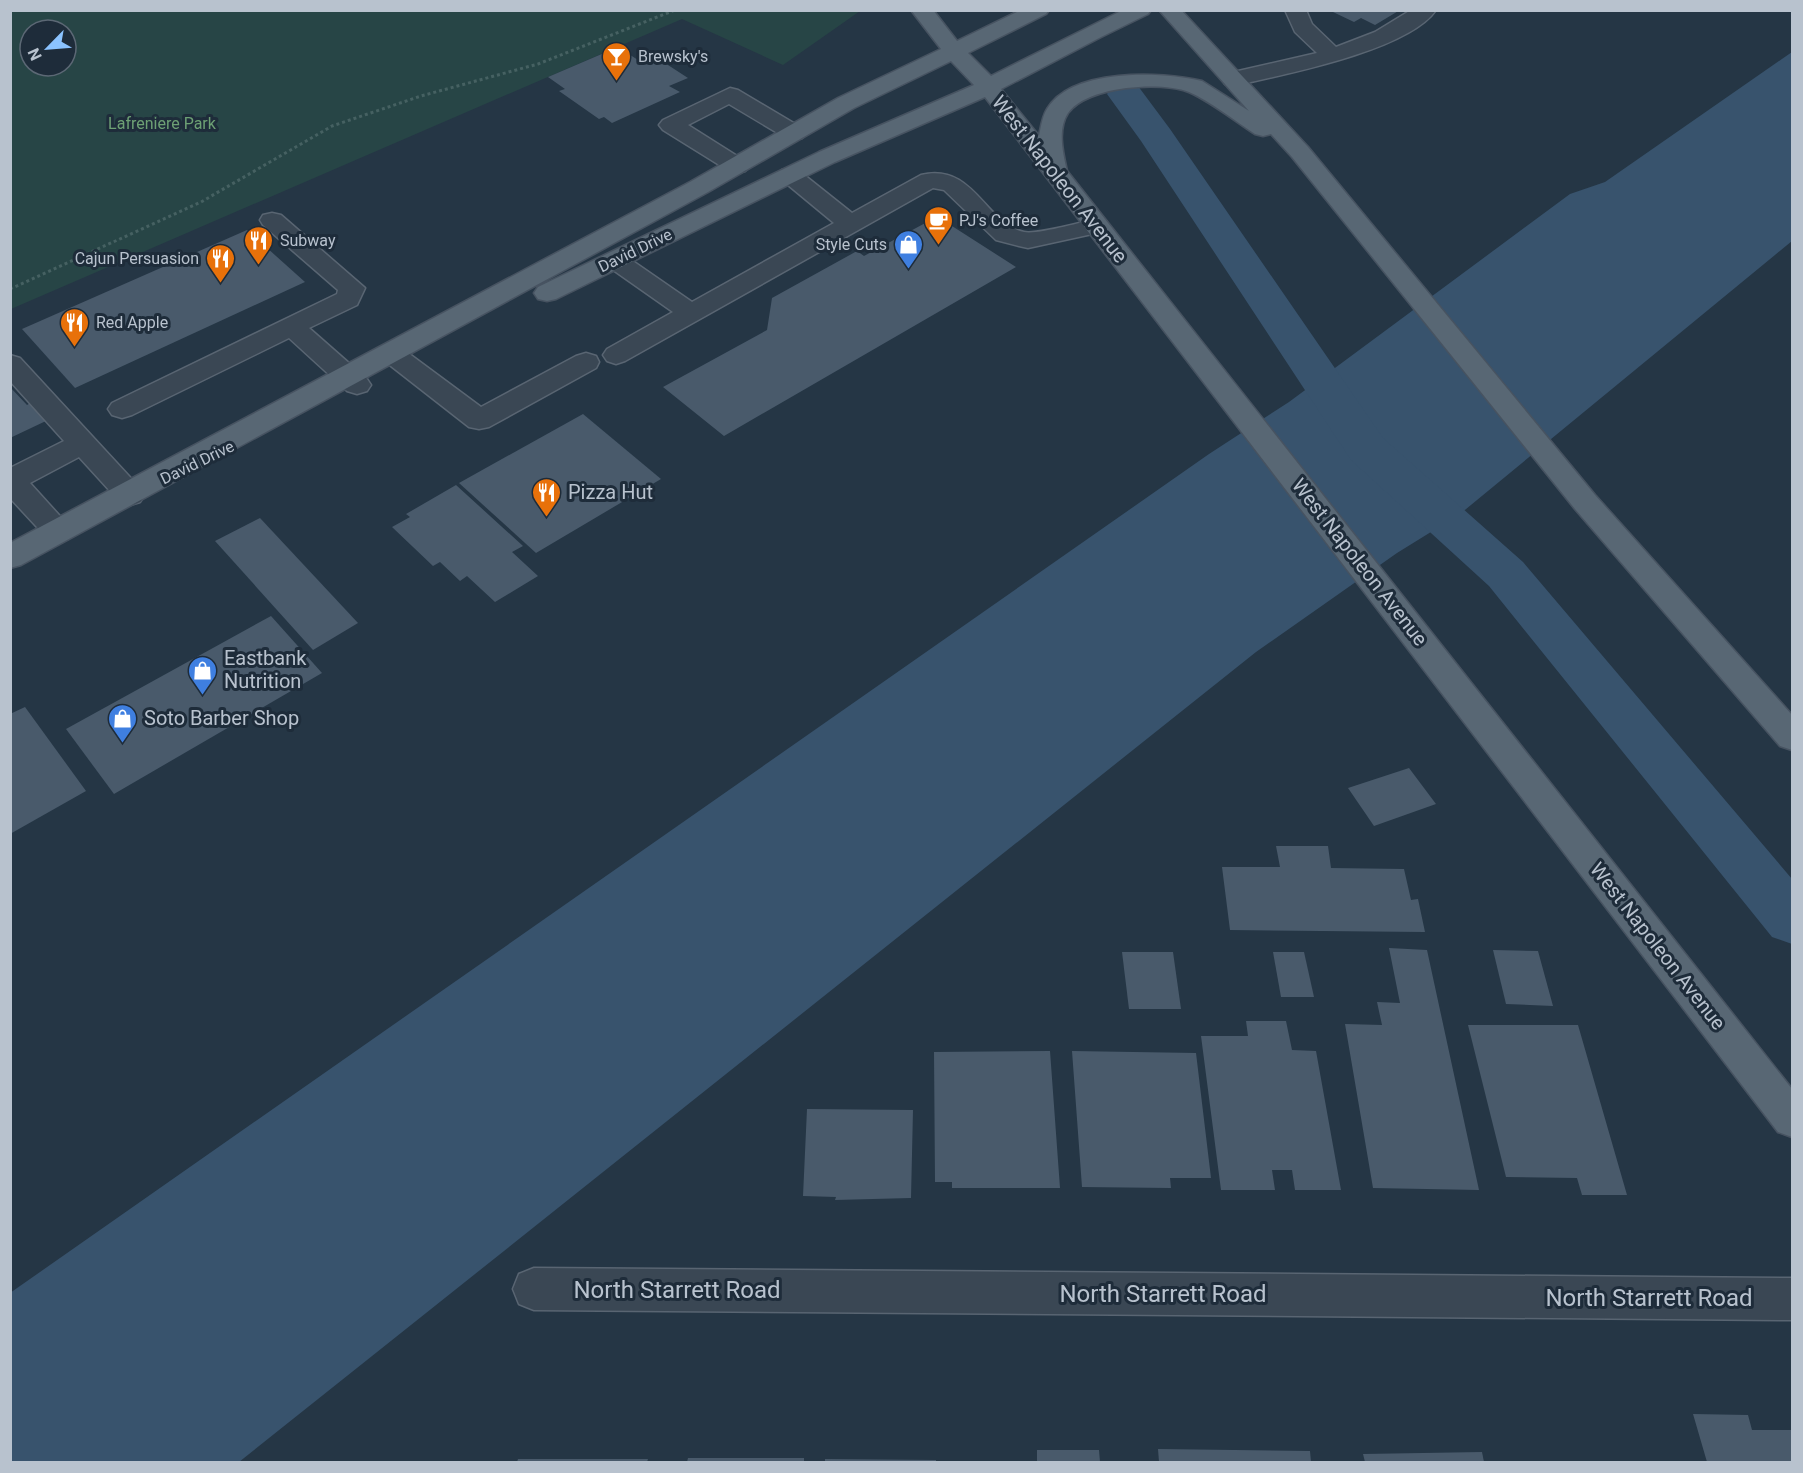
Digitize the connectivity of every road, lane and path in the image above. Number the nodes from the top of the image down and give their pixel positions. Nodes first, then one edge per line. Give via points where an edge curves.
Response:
1 (675, 10) edge
2 (921, 10) edge
3 (1039, 10) edge
4 (1141, 10) edge
5 (1169, 10) edge
6 (1295, 10) edge
7 (1426, 10) edge
8 (954, 51) junction
9 (1331, 55) junction
10 (1233, 79) junction
11 (987, 86) junction
12 (794, 133) junction
13 (1300, 152) junction
14 (737, 166) junction
15 (1055, 172) junction
16 (790, 175) junction
17 (272, 220) dead end
18 (850, 224) junction
19 (1097, 226) junction
20 (615, 260) junction
21 (10, 289) edge
22 (692, 313) junction
23 (292, 327) junction
24 (616, 355) dead end
25 (397, 358) junction
26 (586, 362) dead end
27 (10, 364) edge
28 (352, 381) junction
29 (122, 409) dead end
30 (83, 444) junction
31 (11, 479) edge
32 (130, 495) junction
33 (58, 532) junction
34 (10, 557) edge
35 (1792, 737) edge
36 (1792, 1119) edge
37 (534, 1288) dead end
38 (1792, 1299) edge

1 - 21 path via 538,64 421,96 332,126 201,202
2 - 8 main road, West Napoleon Avenue
3 - 8 main road, David Drive
4 - 11 main road, David Drive
5 - 10 main road
6 - 9 street via 1303,27
7 - 9 street via 1373,41
8 - 11 main road, West Napoleon Avenue
8 - 12 main road, David Drive
9 - 10 street
10 - 13 main road
11 - 15 main road, West Napoleon Avenue
11 - 16 main road, David Drive
12 - 14 main road, David Drive
12 - 14 street via 730,95 671,125
13 - 15 main road via 1194,86 1147,80 1081,91 1057,111 1049,141
13 - 35 main road via 1585,502
14 - 25 main road, David Drive
15 - 19 main road, West Napoleon Avenue
16 - 18 street
16 - 20 main road, David Drive
17 - 23 street via 352,288 348,300
18 - 19 street via 929,180 952,184 1005,235 1028,241
18 - 22 street
19 - 36 main road, West Napoleon Avenue
20 - 22 street
20 - 25 main road, David Drive
22 - 24 street
23 - 28 street
23 - 29 street
25 - 26 street via 478,420
25 - 28 main road, David Drive
27 - 30 street
28 - 32 main road, David Drive
30 - 31 street
30 - 32 street
31 - 33 street
32 - 33 main road, David Drive
33 - 34 main road, David Drive
37 - 38 street, North Starrett Road

